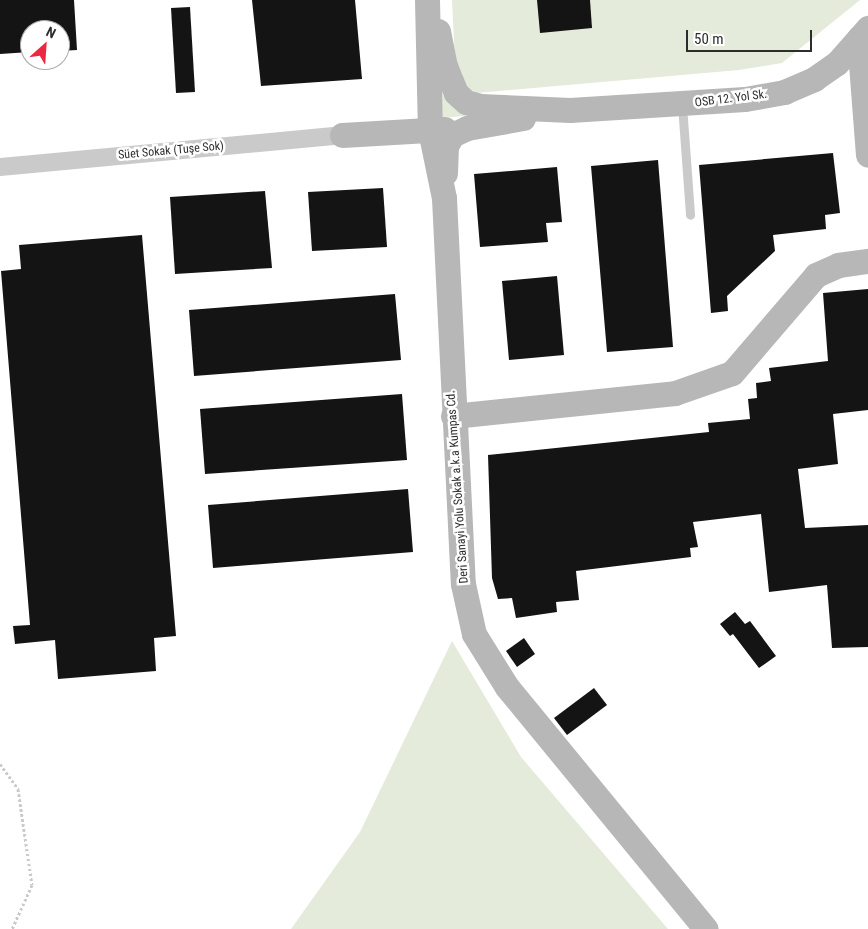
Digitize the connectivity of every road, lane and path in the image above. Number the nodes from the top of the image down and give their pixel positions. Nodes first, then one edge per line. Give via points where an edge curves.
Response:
1 (427, 0) edge
2 (432, 0) edge
3 (864, 33) edge
4 (428, 85) junction
5 (682, 104) junction
6 (570, 110) junction
7 (467, 128) junction
8 (430, 130) junction
9 (402, 132) junction
10 (342, 135) junction
11 (436, 155) junction
12 (868, 155) edge
13 (1, 168) edge
14 (444, 198) junction
15 (690, 215) dead end
16 (868, 261) edge
17 (453, 416) junction
18 (0, 764) edge
19 (12, 929) edge
20 (706, 929) edge

1 - 4 main road, Deri Sanayi Yolu Sokak a.k.a Kumpas Cd.
2 - 6 main road via 444,63 456,92 466,102 480,106
3 - 5 main road, OSB 12. Yol Sk. via 837,63 814,79 784,92
3 - 12 main road
4 - 8 main road, Deri Sanayi Yolu Sokak a.k.a Kumpas Cd.
4 - 10 main road via 420,105 412,114
5 - 6 main road, OSB 12. Yol Sk.
5 - 15 lane
6 - 7 main road
7 - 8 main road
7 - 14 main road via 452,135 446,146
8 - 9 main road
8 - 11 main road, Deri Sanayi Yolu Sokak a.k.a Kumpas Cd.
9 - 10 main road
9 - 11 street via 420,136 429,142
10 - 13 street, Süet Sokak (Tuşe Sok)
11 - 14 main road, Deri Sanayi Yolu Sokak a.k.a Kumpas Cd.
14 - 17 main road, Deri Sanayi Yolu Sokak a.k.a Kumpas Cd.
16 - 17 main road via 838,265 816,275 732,373 675,393
17 - 20 main road, Deri Sanayi Yolu Sokak a.k.a Kumpas Cd. via 463,584 474,634 507,687
18 - 19 path via 18,789 32,885

